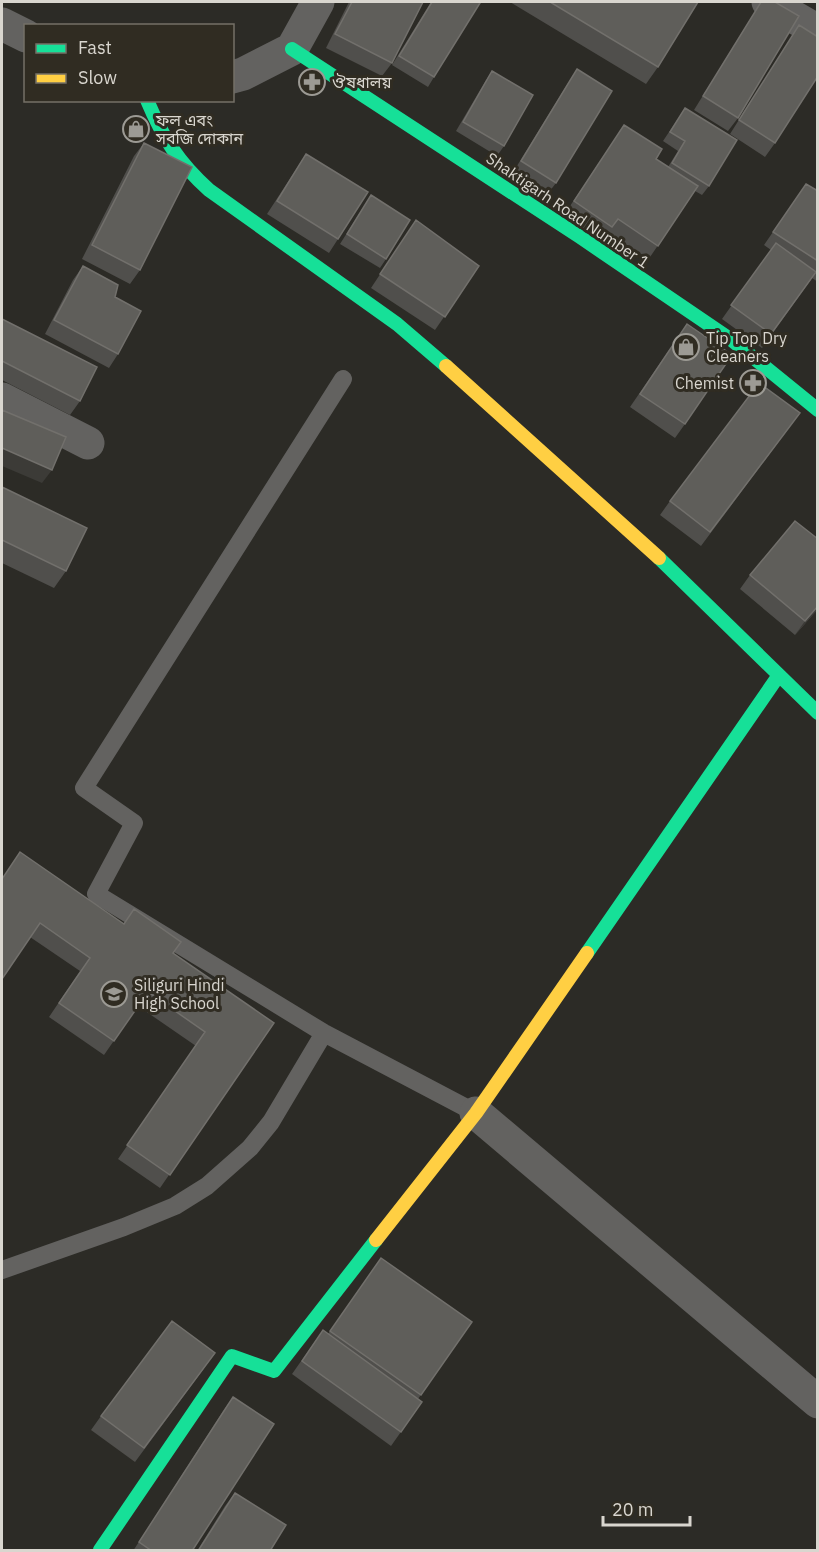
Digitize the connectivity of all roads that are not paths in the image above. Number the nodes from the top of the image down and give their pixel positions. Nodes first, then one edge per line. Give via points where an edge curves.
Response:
1 (318, 2) edge
2 (768, 2) edge
3 (2, 24) edge
4 (818, 31) edge
5 (24, 35) edge
6 (292, 49) junction
7 (234, 76) edge
8 (148, 102) edge
9 (343, 379) dead end
10 (2, 399) edge
11 (818, 410) edge
12 (88, 443) dead end
13 (779, 675) junction
14 (818, 713) edge
15 (324, 1033) junction
16 (476, 1113) junction
17 (2, 1270) edge
18 (818, 1402) edge
19 (100, 1551) edge

1 - 6 street
2 - 4 street
3 - 5 street
6 - 7 street
6 - 11 street, Shaktigarh Road Number 1 via 733,341
8 - 13 street via 171,151 187,171 397,324 636,536
9 - 15 lane via 84,788 134,823 96,894
10 - 12 street
13 - 14 street
13 - 16 street
15 - 16 lane
15 - 17 lane via 271,1122 250,1148 207,1186 144,1219
16 - 18 street
16 - 19 street via 274,1371 232,1356

